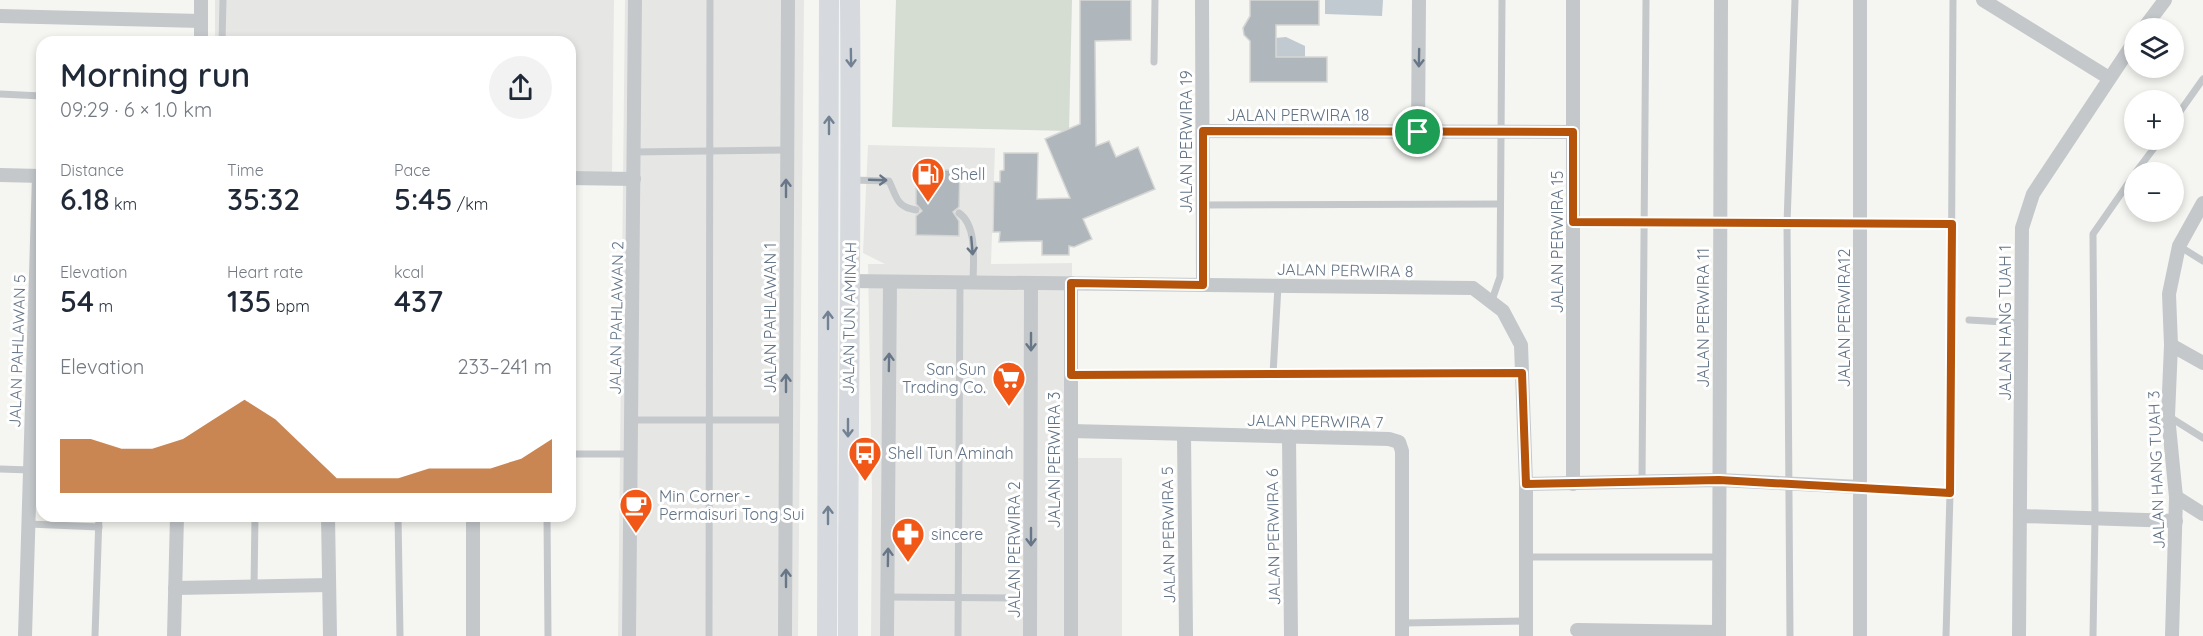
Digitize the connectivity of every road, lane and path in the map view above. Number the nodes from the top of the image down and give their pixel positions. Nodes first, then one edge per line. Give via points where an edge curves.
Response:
1 (201, 0) edge
2 (223, 0) edge
3 (635, 0) edge
4 (710, 0) edge
5 (788, 0) edge
6 (829, 0) edge
7 (850, 0) edge
8 (1155, 0) edge
9 (1202, 0) edge
10 (1419, 0) edge
11 (1502, 0) edge
12 (1573, 0) edge
13 (1646, 0) edge
14 (1721, 0) edge
15 (1795, 0) edge
16 (1860, 0) edge
17 (1953, 0) edge
18 (1983, 0) edge
19 (2165, 0) edge
20 (0, 16) edge
21 (2152, 18) edge
22 (201, 21) junction
23 (201, 36) edge
24 (222, 36) edge
25 (2124, 56) edge
26 (1154, 62) dead end
27 (2109, 78) junction
28 (2203, 79) edge
29 (0, 94) edge
30 (36, 96) edge
31 (2184, 106) edge
32 (1203, 131) junction
33 (1418, 132) junction
34 (1501, 132) junction
35 (1573, 132) junction
36 (708, 150) junction
37 (786, 150) junction
38 (633, 152) junction
39 (0, 175) edge
40 (36, 176) edge
41 (576, 177) edge
42 (634, 179) junction
43 (852, 180) junction
44 (2124, 190) edge
45 (2203, 203) edge
46 (1500, 204) junction
47 (1203, 205) junction
48 (916, 210) dead end
49 (959, 213) dead end
50 (1573, 222) junction
51 (1646, 222) junction
52 (1720, 223) junction
53 (1787, 223) junction
54 (1860, 223) junction
55 (1952, 224) junction
56 (2179, 246) junction
57 (2203, 261) edge
58 (849, 281) junction
59 (890, 282) junction
60 (966, 282) junction
61 (1031, 283) junction
62 (1071, 283) junction
63 (1203, 285) junction
64 (1278, 286) junction
65 (1492, 300) junction
66 (1969, 320) dead end
67 (2022, 323) junction
68 (2171, 345) junction
69 (36, 358) edge
70 (2203, 363) edge
71 (1522, 373) junction
72 (1273, 374) junction
73 (1071, 375) junction
74 (2168, 416) junction
75 (631, 420) junction
76 (708, 420) junction
77 (786, 420) junction
78 (1071, 431) junction
79 (1184, 434) junction
80 (1289, 437) junction
81 (2203, 438) edge
82 (576, 454) edge
83 (631, 454) junction
84 (0, 469) edge
85 (30, 470) junction
86 (1642, 480) junction
87 (1719, 480) junction
88 (1526, 484) junction
89 (1573, 484) junction
90 (1790, 484) junction
91 (1860, 487) junction
92 (1950, 493) junction
93 (2176, 497) junction
94 (2203, 514) edge
95 (2021, 516) junction
96 (2096, 518) junction
97 (2176, 521) junction
98 (99, 522) edge
99 (177, 522) edge
100 (255, 522) edge
101 (328, 522) edge
102 (398, 522) edge
103 (473, 522) edge
104 (547, 522) edge
105 (29, 524) junction
106 (99, 527) junction
107 (1526, 557) junction
108 (1719, 557) junction
109 (329, 585) junction
110 (255, 587) junction
111 (175, 588) junction
112 (887, 597) junction
113 (958, 597) junction
114 (1030, 598) junction
115 (1526, 621) junction
116 (1402, 630) edge
117 (1577, 630) dead end
118 (1719, 634) edge
119 (25, 636) edge
120 (95, 636) edge
121 (174, 636) edge
122 (330, 636) edge
123 (400, 636) edge
124 (473, 636) edge
125 (548, 636) edge
126 (629, 636) edge
127 (709, 636) edge
128 (785, 636) edge
129 (827, 636) edge
130 (848, 636) edge
131 (887, 636) edge
132 (958, 636) edge
133 (1030, 636) edge
134 (1071, 636) edge
135 (1186, 636) edge
136 (1291, 636) edge
137 (1526, 636) edge
138 (1790, 636) edge
139 (1860, 636) edge
140 (1946, 636) edge
141 (2019, 636) edge
142 (2092, 636) edge
143 (2172, 636) edge

1 - 22 street
2 - 24 lane
3 - 38 street, JALAN PAHLAWAN 2
4 - 36 lane
5 - 37 street, JALAN PAHLAWAN 1
129 -> 6 main road, JALAN TUN AMINAH
7 -> 43 main road, JALAN TUN AMINAH
8 - 26 lane
9 - 32 street, JALAN PERWIRA 19
10 -> 33 street
11 - 34 lane
12 - 35 street, JALAN PERWIRA 15
13 - 51 lane
14 - 52 street, JALAN PERWIRA 11
15 - 53 lane
16 - 54 street, JALAN PERWIRA12
17 - 55 lane
18 - 27 street
19 - 21 street
20 - 22 street
22 - 23 street
25 - 27 street, JALAN HANG TUAH 1
27 - 67 street, JALAN HANG TUAH 1 via 2033,195 2022,228
28 - 31 lane
29 - 30 lane
32 - 33 street, JALAN PERWIRA 18
32 - 47 street, JALAN PERWIRA 19
33 - 34 street, JALAN PERWIRA 18
34 - 35 street, JALAN PERWIRA 18
34 - 46 lane
35 - 50 street, JALAN PERWIRA 15
36 - 37 lane
36 - 38 lane
36 - 76 lane
77 -> 37 street, JALAN PAHLAWAN 1
38 - 42 street, JALAN PAHLAWAN 2
39 - 40 street
41 - 42 street
42 - 75 street, JALAN PAHLAWAN 2
43 -> 48 lane via 889,181 898,202
43 - 58 main road, JALAN TUN AMINAH
44 - 96 lane via 2093,234
45 - 56 street, JALAN HANG TUAH 3
46 - 47 lane
46 - 65 lane via 1500,277
47 - 63 street, JALAN PERWIRA 19
49 -> 60 lane via 971,233
50 - 51 lane
50 - 89 street, JALAN PERWIRA 15
51 - 52 lane
51 - 86 lane
52 - 53 lane
52 - 87 street, JALAN PERWIRA 11
53 - 54 lane
53 - 90 lane
54 - 55 lane
54 - 91 street, JALAN PERWIRA12
55 - 92 lane
56 - 57 lane
56 - 68 street, JALAN HANG TUAH 3 via 2169,294
58 - 59 street, JALAN PERWIRA 8
58 -> 130 main road, JALAN TUN AMINAH
59 - 60 street, JALAN PERWIRA 8
112 -> 59 street
60 - 61 street, JALAN PERWIRA 8
60 - 113 lane
61 - 62 street, JALAN PERWIRA 8
61 -> 114 street, JALAN PERWIRA 2
62 - 63 street, JALAN PERWIRA 8
62 - 73 street, JALAN PERWIRA 3
63 - 64 street, JALAN PERWIRA 8
64 - 65 street, JALAN PERWIRA 8 via 1473,288
64 - 72 lane
65 - 71 street, JALAN PERWIRA 8 via 1503,311 1521,345
66 - 67 lane
67 - 95 street, JALAN HANG TUAH 1
68 - 70 street
68 - 74 street, JALAN HANG TUAH 3
69 - 85 street, JALAN PAHLAWAN 5
71 - 72 lane
71 - 88 street, JALAN PERWIRA 8
72 - 73 lane
73 - 78 street, JALAN PERWIRA 3
74 - 81 lane
74 - 93 street, JALAN HANG TUAH 3
75 - 76 lane
75 - 83 street, JALAN PAHLAWAN 2
76 - 77 lane
76 - 127 lane
128 -> 77 street, JALAN PAHLAWAN 1
78 - 79 street, JALAN PERWIRA 7
78 - 134 street, JALAN PERWIRA 3
79 - 80 street, JALAN PERWIRA 7
79 - 135 street, JALAN PERWIRA 5
80 - 116 street, JALAN PERWIRA 7 via 1389,438 1399,442
80 - 136 street, JALAN PERWIRA 6
82 - 83 lane
83 - 126 street, JALAN PAHLAWAN 2
84 - 85 lane
85 - 105 street, JALAN PAHLAWAN 5
86 - 87 street
86 - 89 street
87 - 90 street
87 - 108 street, JALAN PERWIRA 11
88 - 89 street
88 - 107 street, JALAN PERWIRA 8
90 - 91 street
90 - 138 lane
91 - 92 lane
91 - 139 street, JALAN PERWIRA12
92 - 140 lane
93 - 94 street
93 - 97 street, JALAN HANG TUAH 3
95 - 96 street
95 - 141 street, JALAN HANG TUAH 1
96 - 97 street
96 - 142 lane
97 - 143 street, JALAN HANG TUAH 3
98 - 106 lane
99 - 111 street
100 - 110 lane
101 - 109 street
102 - 123 lane
103 - 124 street
104 - 125 lane
105 - 106 lane
105 - 119 street, JALAN PAHLAWAN 5
106 - 120 lane
107 - 108 lane
107 - 115 street, JALAN PERWIRA 8
108 - 118 street, JALAN PERWIRA 11
109 - 110 street
109 - 122 street
110 - 111 street
111 - 121 street
112 - 113 lane
112 - 131 street
113 - 114 lane
113 - 132 lane
114 - 133 street, JALAN PERWIRA 2
115 - 116 lane
115 - 137 street, JALAN PERWIRA 8
117 - 118 street

